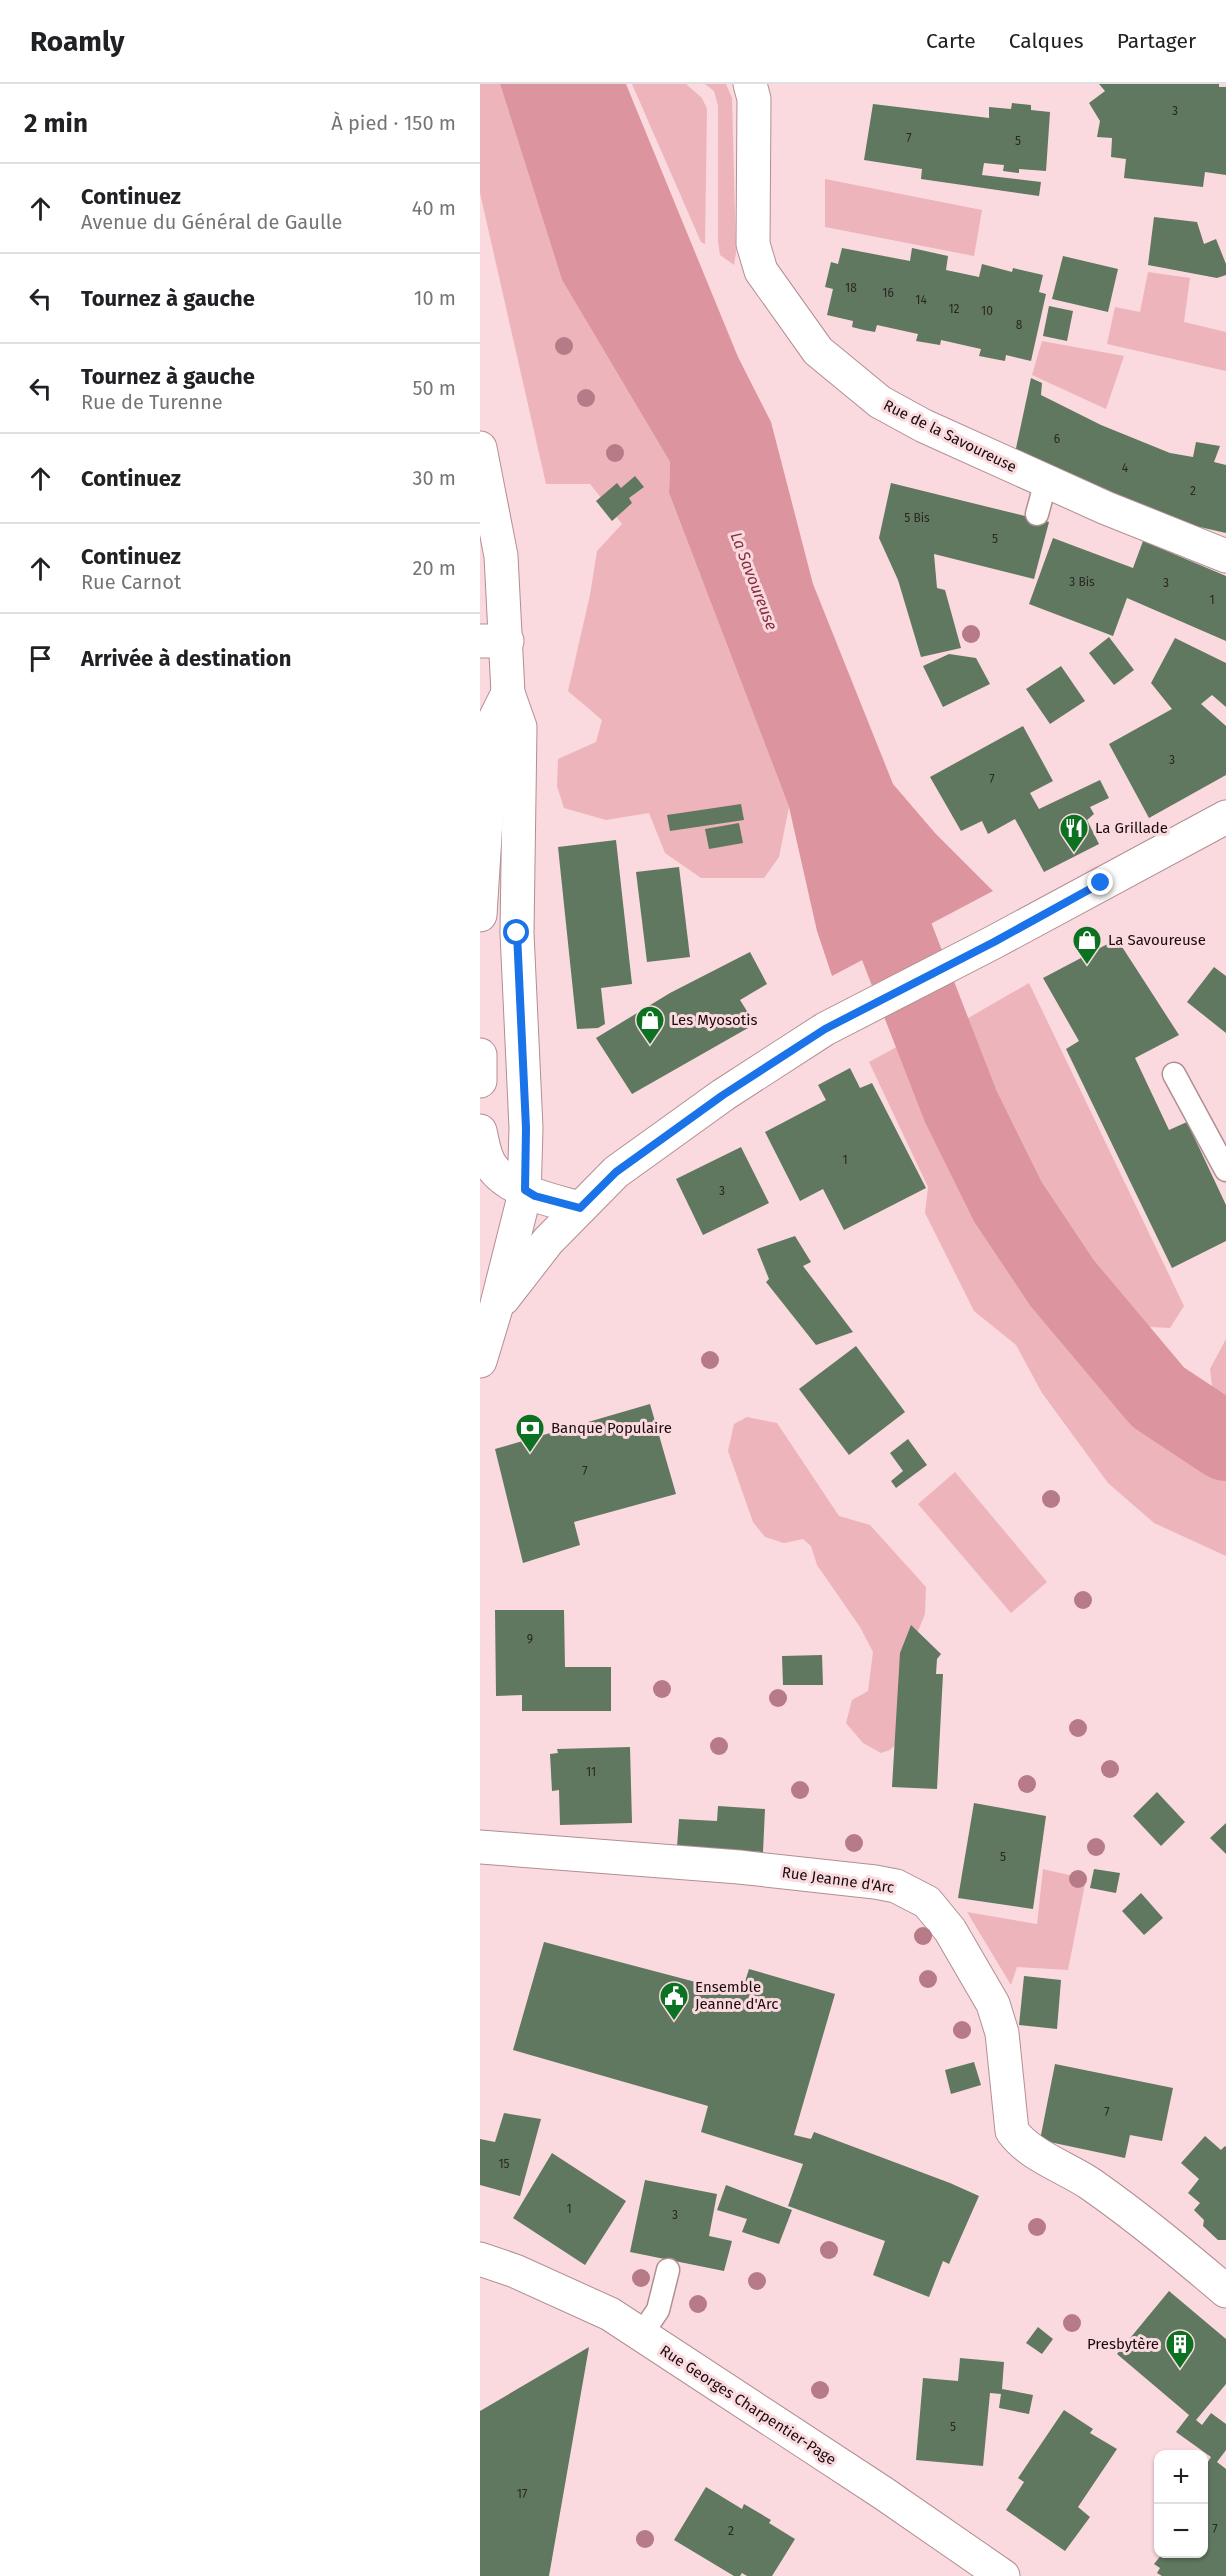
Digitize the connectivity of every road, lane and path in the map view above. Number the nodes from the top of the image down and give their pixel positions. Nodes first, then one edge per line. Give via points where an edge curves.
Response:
1 (750, 84) edge
2 (480, 448) edge
3 (1046, 481) junction
4 (1037, 514) dead end
5 (1226, 556) edge
6 (493, 641) edge
7 (507, 693) junction
8 (1226, 817) edge
9 (480, 915) edge
10 (480, 1055) edge
11 (1174, 1074) dead end
12 (480, 1081) edge
13 (480, 1131) edge
14 (1226, 1170) edge
15 (525, 1190) junction
16 (580, 1208) junction
17 (496, 1308) junction
18 (480, 1361) edge
19 (480, 1847) edge
20 (480, 2259) edge
21 (669, 2270) dead end
22 (1226, 2291) edge
23 (641, 2335) junction
24 (1003, 2576) edge

1 - 3 street, Rue de la Savoureuse via 754,99 753,244 761,271 807,338 880,402
2 - 6 street via 501,556
3 - 4 lane
3 - 5 street, Rue de la Savoureuse
6 - 7 street
7 - 9 street via 492,725
7 - 15 street via 520,727 517,933
8 - 16 street via 825,1029 723,1095 616,1172
10 - 12 street
11 - 14 lane
13 - 15 street via 492,1167
15 - 16 street
15 - 17 street
16 - 17 street via 548,1241
17 - 18 street
19 - 22 street, Rue Jeanne d'Arc via 875,1882 896,1886 927,1902 950,1930 993,2004 1002,2033 1012,2131 1022,2144 1089,2182 1144,2222
20 - 23 street, Rue Georges Charpentier-Page via 610,2314
21 - 23 lane via 658,2310
23 - 24 street, Rue Georges Charpentier-Page

